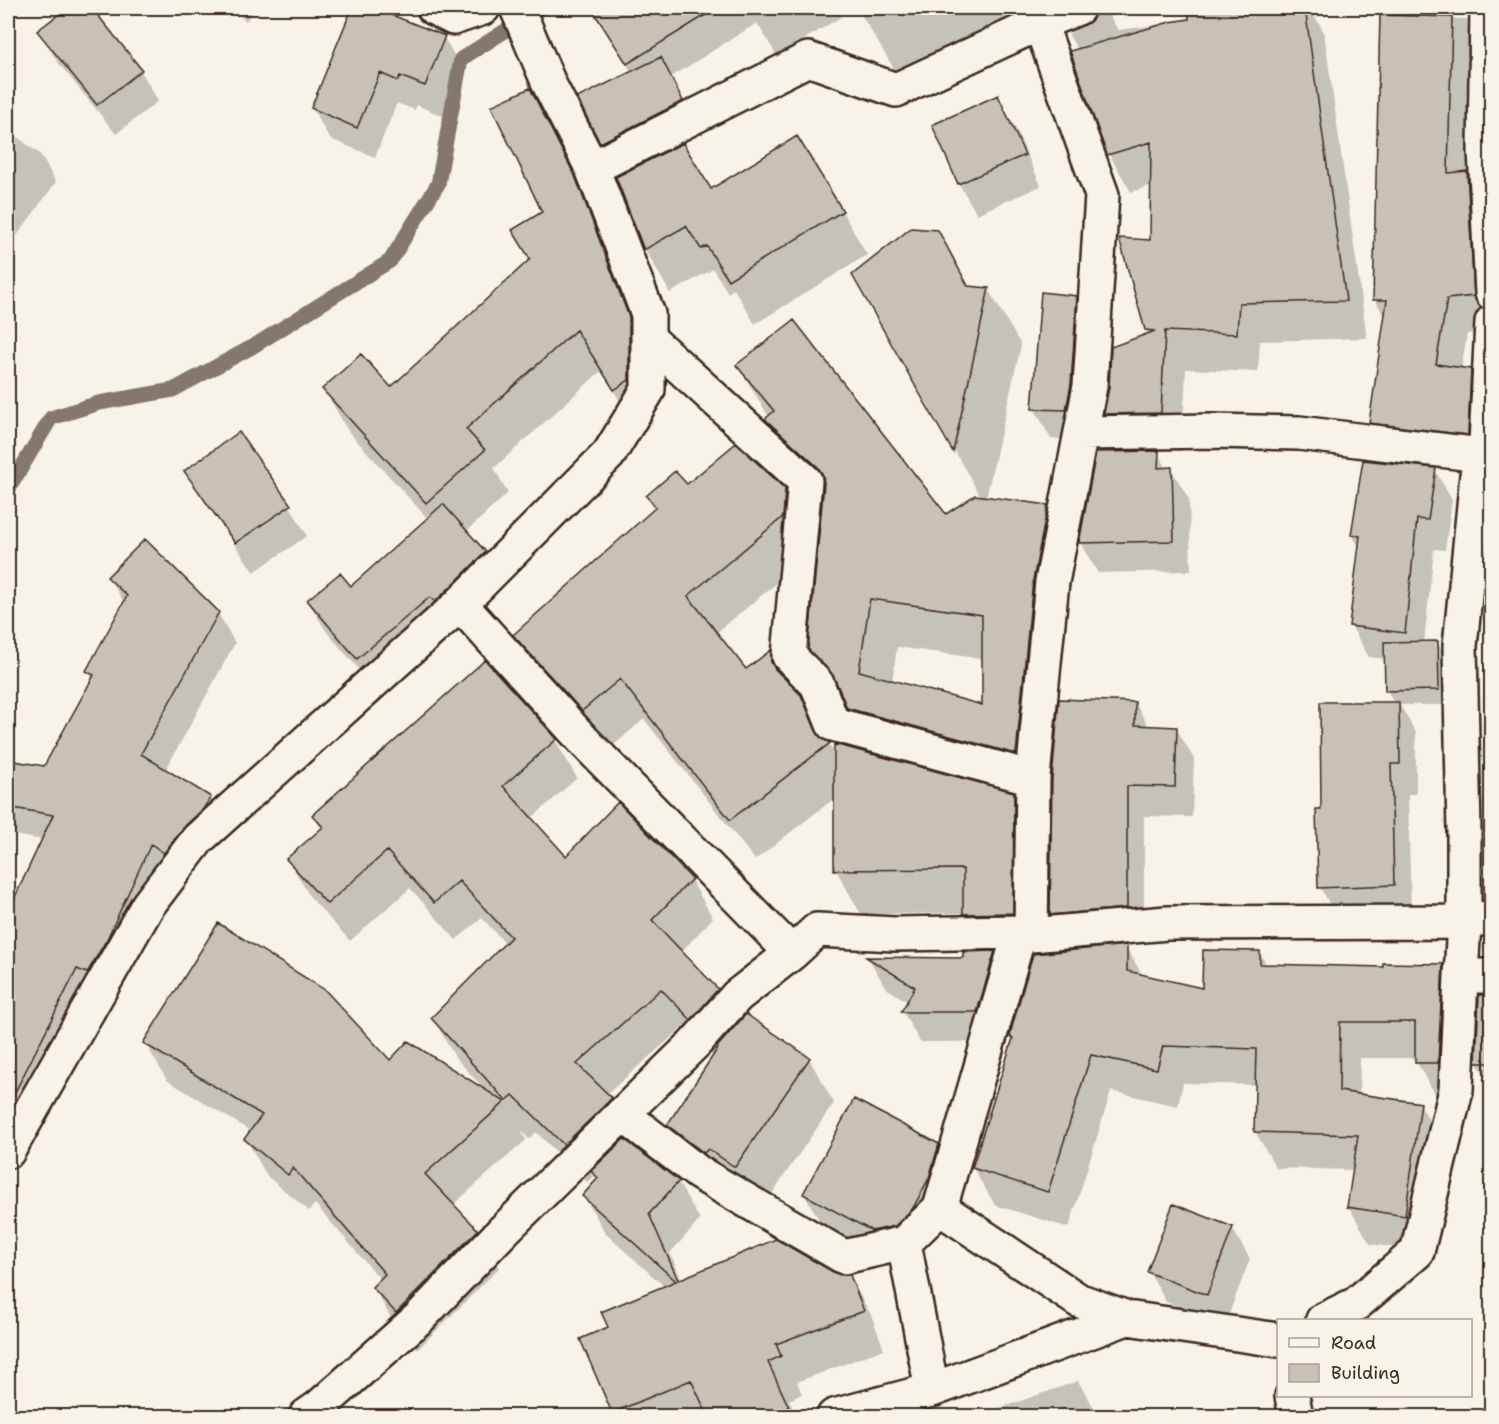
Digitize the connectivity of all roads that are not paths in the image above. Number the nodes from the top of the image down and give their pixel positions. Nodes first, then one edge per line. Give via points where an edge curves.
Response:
1 (434, 8) edge
2 (483, 8) edge
3 (517, 8) edge
4 (1078, 8) edge
5 (1487, 8) edge
6 (1036, 15) edge
7 (592, 168) junction
8 (1491, 293) edge
9 (1491, 321) edge
10 (648, 338) junction
11 (1081, 433) junction
12 (1486, 448) edge
13 (460, 604) junction
14 (1033, 778) junction
15 (1478, 919) edge
16 (1026, 934) junction
17 (792, 953) junction
18 (1476, 976) edge
19 (622, 1114) junction
20 (8, 1151) edge
21 (940, 1208) junction
22 (904, 1243) junction
23 (1127, 1318) junction
24 (1325, 1319) edge
25 (1277, 1340) edge
26 (932, 1390) junction
27 (1292, 1397) edge
28 (306, 1416) edge
29 (834, 1416) edge
30 (1296, 1416) edge

1 - 2 street via 453,18
3 - 7 street via 550,86
4 - 6 street
5 - 8 street via 1485,150
6 - 7 street via 896,90 808,59
6 - 11 street via 1102,195 1090,386
7 - 10 street via 648,314
9 - 12 street
10 - 13 street via 648,390 609,454
10 - 14 street via 805,481 789,656 817,684 833,724
11 - 12 street via 1299,433
11 - 14 street via 1052,582
12 - 15 street via 1477,476 1460,646
13 - 17 street via 584,741
13 - 20 street via 198,839 148,905
14 - 16 street
15 - 16 street via 1167,923
15 - 18 street
16 - 17 street via 818,930
16 - 21 street
17 - 19 street via 737,996
18 - 24 street via 1456,1090 1417,1252 1356,1304
19 - 22 street via 699,1173 844,1257
19 - 28 street via 419,1318
21 - 22 street
21 - 23 street via 1078,1300
22 - 26 street
23 - 25 street
23 - 26 street
26 - 29 street
27 - 30 street

